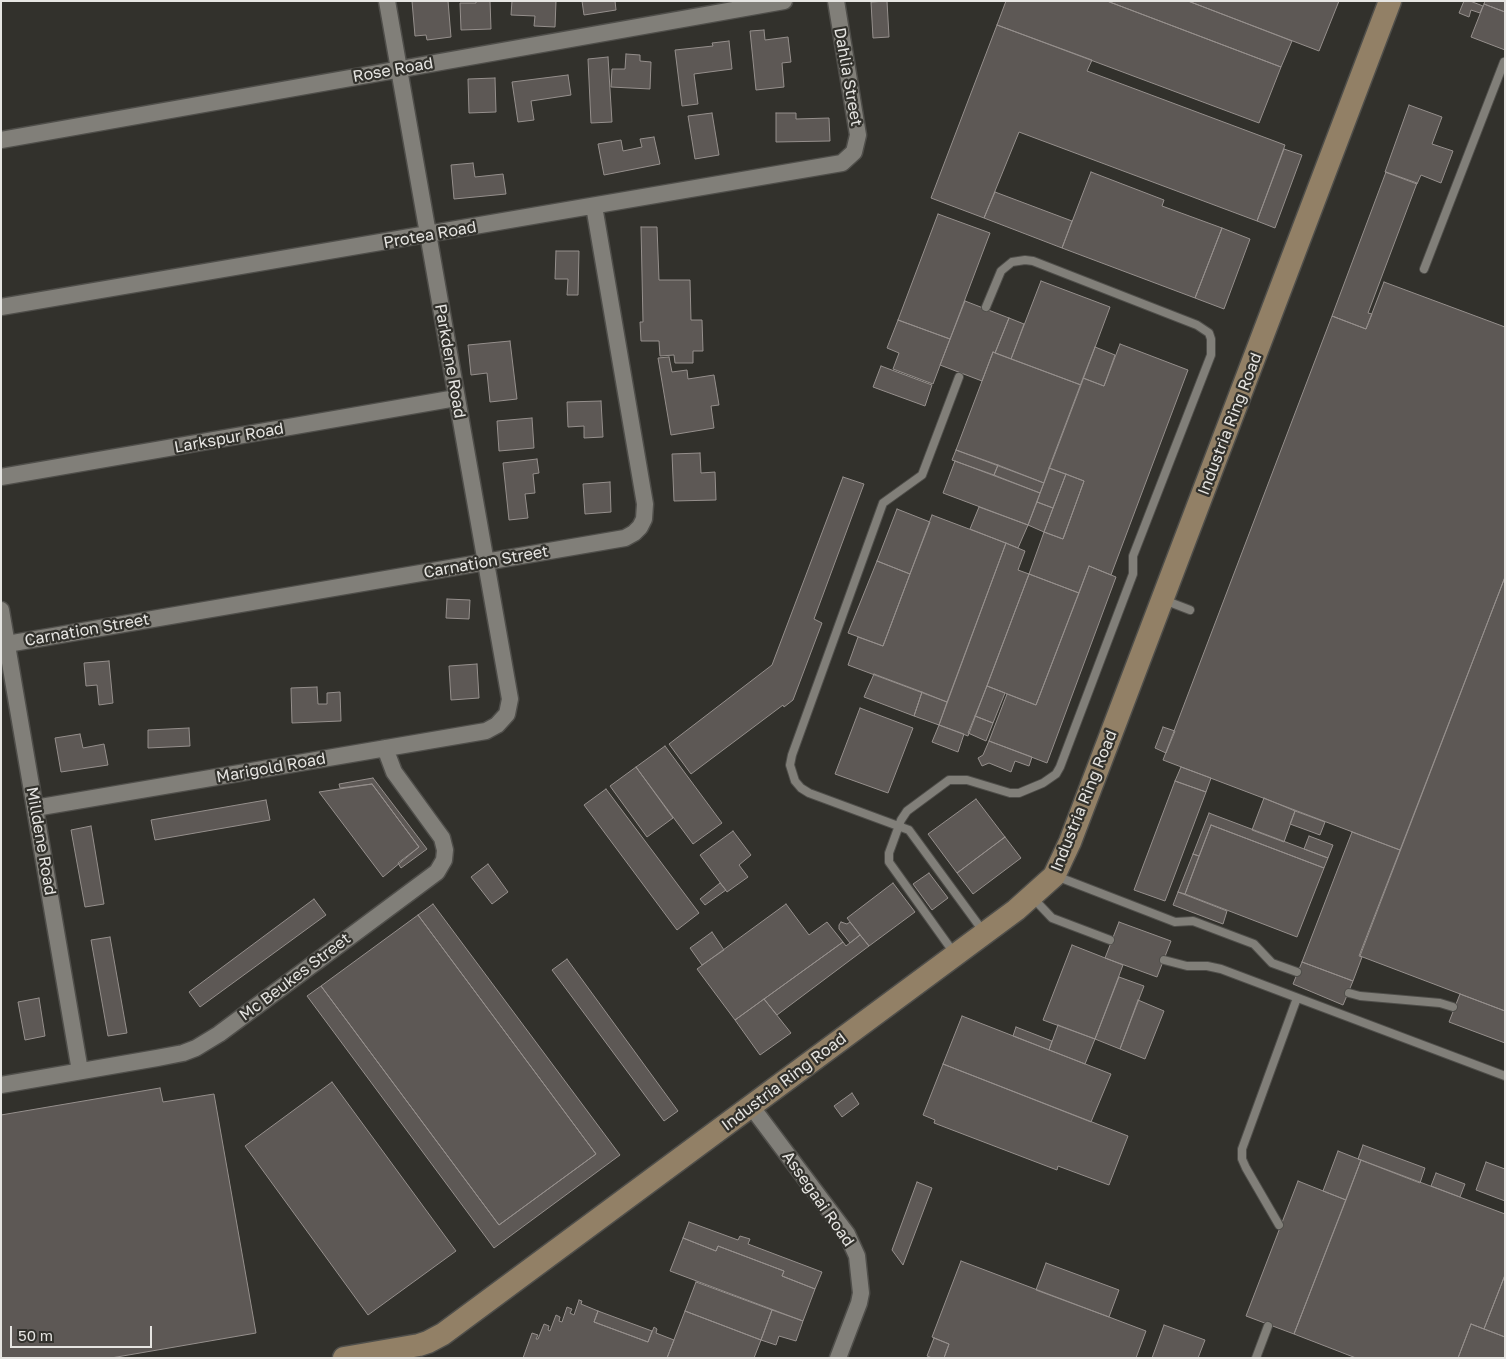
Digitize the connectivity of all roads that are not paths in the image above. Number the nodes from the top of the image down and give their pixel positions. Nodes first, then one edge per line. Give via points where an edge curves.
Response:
1 (387, 1) edge
2 (784, 1) edge
3 (836, 1) edge
4 (1390, 1) edge
5 (1504, 62) edge
6 (399, 68) junction
7 (1, 140) edge
8 (854, 152) joint
9 (594, 206) junction
10 (428, 235) junction
11 (1424, 269) dead end
12 (1, 307) edge
13 (986, 307) dead end
14 (960, 377) dead end
15 (456, 398) junction
16 (1, 477) edge
17 (486, 563) junction
18 (1163, 600) junction
19 (1, 610) edge
20 (1190, 610) dead end
21 (7, 644) junction
22 (503, 720) joint
23 (385, 748) junction
24 (35, 808) junction
25 (898, 826) junction
26 (1054, 876) junction
27 (1031, 897) junction
28 (984, 933) junction
29 (1110, 940) dead end
30 (956, 954) junction
31 (1164, 960) dead end
32 (1297, 972) dead end
33 (1349, 993) dead end
34 (1297, 998) junction
35 (1453, 1008) dead end
36 (80, 1071) junction
37 (1505, 1076) edge
38 (1, 1085) edge
39 (752, 1106) junction
40 (1279, 1225) dead end
41 (1268, 1326) dead end
42 (344, 1358) edge
43 (838, 1358) edge
44 (1256, 1358) edge

1 - 6 street, Parkdene Road
2 - 6 street, Rose Road
3 - 8 street, Dahlia Street via 858,135
4 - 18 street, Industria Ring Road
5 - 11 lane
6 - 7 street, Rose Road
6 - 10 street, Parkdene Road
8 - 9 street, Protea Road via 835,165
9 - 10 street, Protea Road
9 - 17 street, Carnation Street via 645,504 644,519 640,527 625,538
10 - 12 street, Protea Road
10 - 15 street, Parkdene Road
13 - 25 lane via 998,275 1005,266 1019,260 1033,261 1197,325 1208,333 1211,355 1133,556 1133,574 1056,774 1019,792 967,780 949,780 904,814
14 - 25 lane via 922,475 884,503 790,765 795,781 809,793
15 - 16 street, Larkspur Road
15 - 17 street, Parkdene Road
17 - 21 street, Carnation Street
17 - 22 street, Parkdene Road via 510,699
18 - 20 lane
18 - 26 street, Industria Ring Road
19 - 21 street, Milldene Road
21 - 24 street, Milldene Road
22 - 23 street, Marigold Road via 486,731
23 - 24 street, Marigold Road
23 - 36 street, Mc Beukes Street via 394,772 442,838 444,860 437,872 220,1034 183,1053
24 - 36 street, Milldene Road
25 - 28 lane via 914,835
25 - 30 lane via 889,862
26 - 27 street, Industria Ring Road
26 - 32 lane via 1174,922 1193,921 1254,944 1272,963
27 - 28 street, Industria Ring Road
27 - 29 lane via 1052,918
28 - 30 street, Industria Ring Road
30 - 39 street, Industria Ring Road
31 - 34 lane via 1221,969
33 - 35 lane via 1440,1003
34 - 37 lane
34 - 40 lane via 1242,1149 1246,1168
36 - 38 street, Mc Beukes Street
39 - 42 street, Industria Ring Road via 443,1334 419,1345
39 - 43 street, Assegaai Road via 847,1234 856,1256 861,1293
41 - 44 lane

